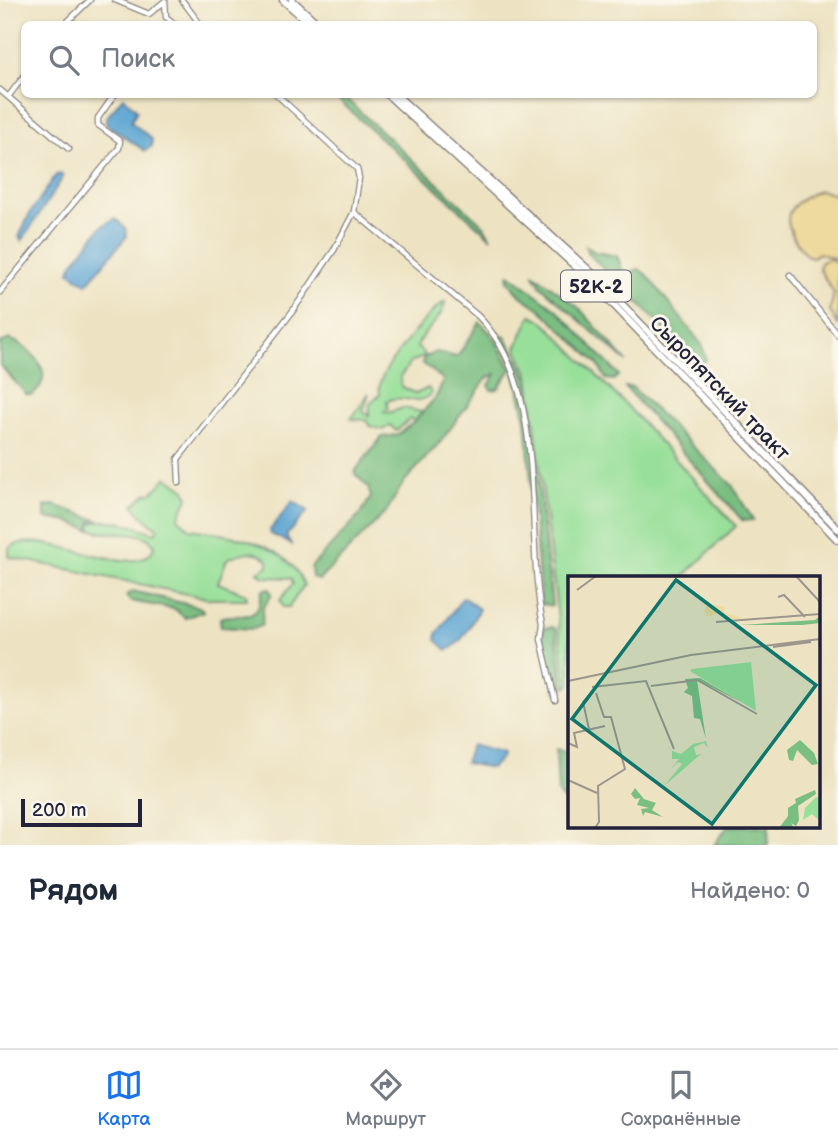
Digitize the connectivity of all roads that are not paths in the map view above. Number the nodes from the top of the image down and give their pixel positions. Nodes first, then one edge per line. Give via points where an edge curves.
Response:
1 (90, 0) edge
2 (115, 0) edge
3 (182, 0) edge
4 (283, 0) edge
5 (292, 0) edge
6 (165, 1) edge
7 (68, 21) edge
8 (169, 21) edge
9 (197, 21) edge
10 (307, 21) edge
11 (315, 21) edge
12 (21, 80) edge
13 (0, 90) edge
14 (8, 97) junction
15 (112, 98) edge
16 (280, 98) edge
17 (391, 98) edge
18 (399, 98) edge
19 (69, 149) dead end
20 (354, 212) junction
21 (790, 275) dead end
22 (0, 292) edge
23 (838, 335) edge
24 (178, 483) dead end
25 (838, 529) edge
26 (838, 540) edge
27 (555, 700) dead end

1 - 7 street
2 - 6 street via 149,13
3 - 9 street
4 - 10 main road
5 - 11 main road
6 - 8 street
12 - 14 street
13 - 14 street
14 - 19 street
15 - 22 street via 98,125 120,141 119,148
16 - 20 street via 356,169
17 - 26 main road, Сыропятский тракт / 52К-2 via 588,278
18 - 25 main road, Сыропятский тракт / 52К-2 via 593,274
20 - 24 street via 314,281 178,459
20 - 27 street via 478,316 492,330 513,371 532,485 541,639
21 - 23 street

